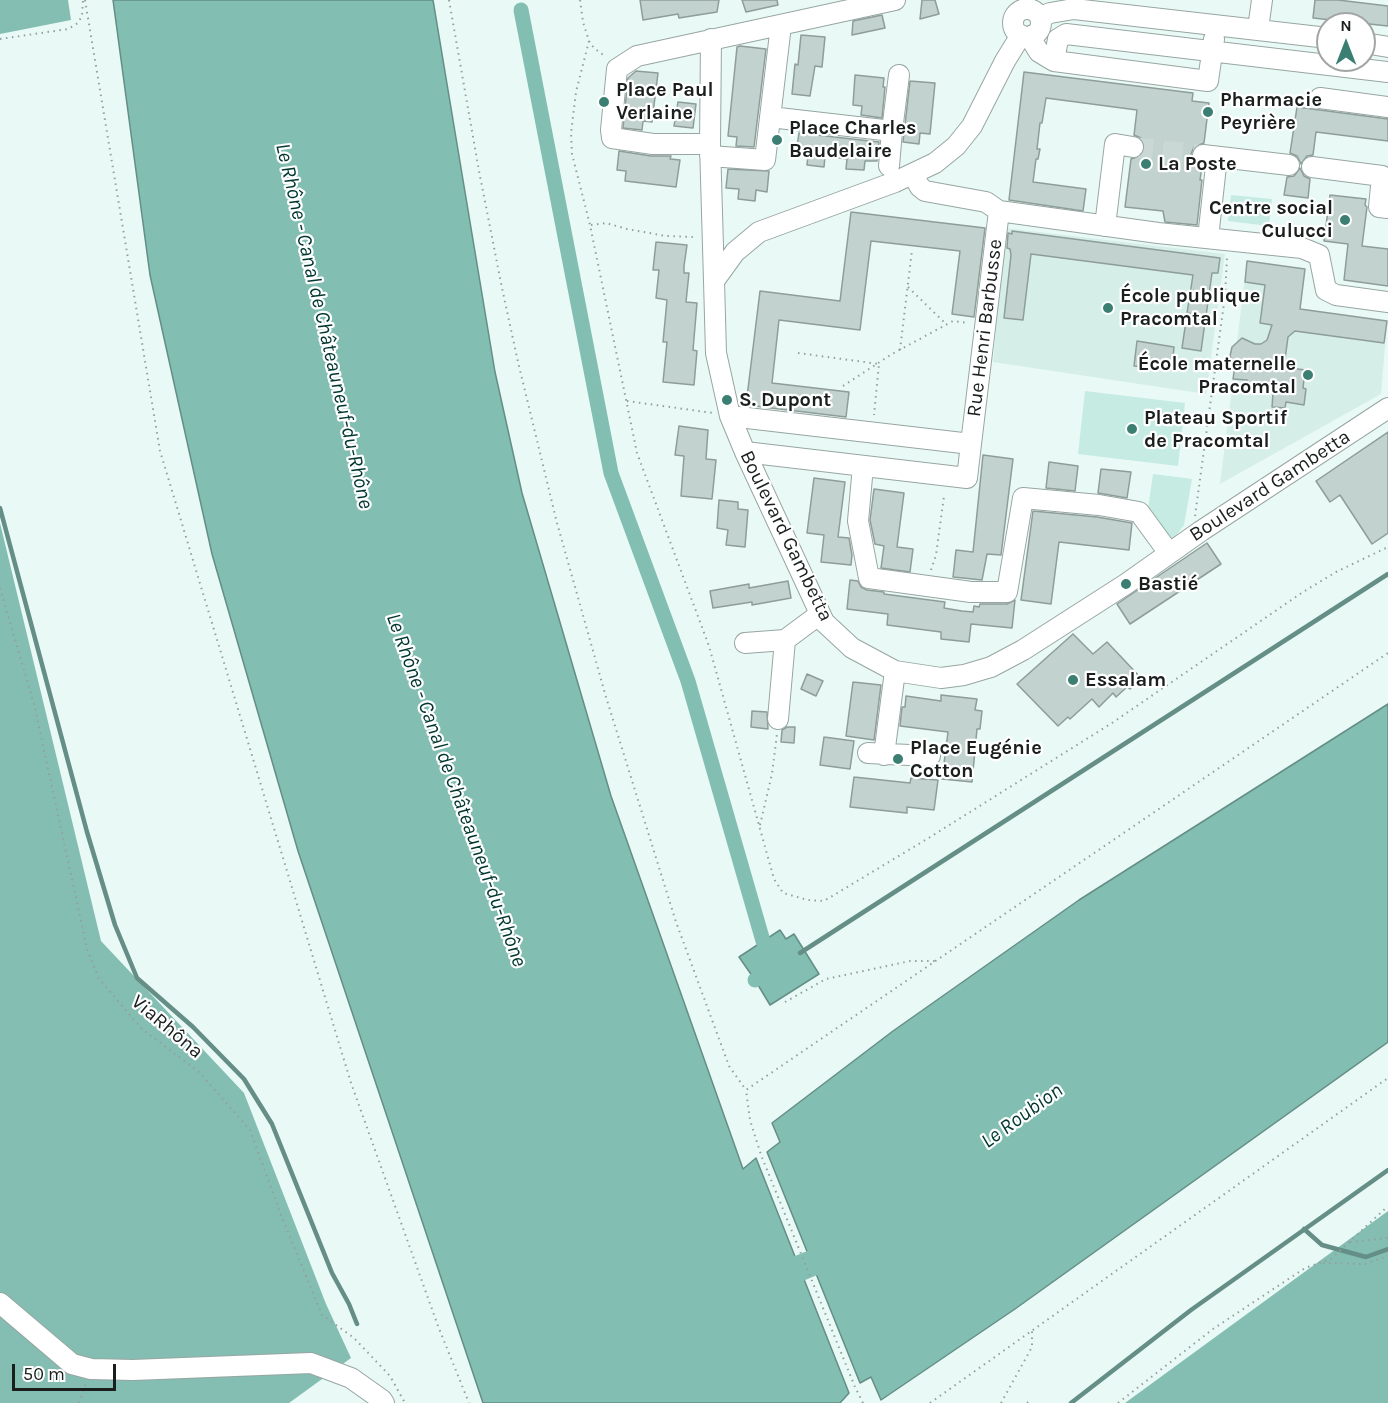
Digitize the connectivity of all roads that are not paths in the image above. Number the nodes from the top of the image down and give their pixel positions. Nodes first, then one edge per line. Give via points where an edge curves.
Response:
1 (895, 0) edge
2 (1262, 0) edge
3 (1015, 5) edge
4 (1216, 24) junction
5 (781, 25) junction
6 (1031, 29) junction
7 (1258, 29) junction
8 (1316, 36) edge
9 (711, 39) junction
10 (1213, 50) junction
11 (1054, 62) junction
12 (1388, 72) edge
13 (898, 75) dead end
14 (1320, 98) dead end
15 (1388, 106) edge
16 (770, 117) junction
17 (892, 131) junction
18 (1133, 147) tunnel mouth
19 (710, 150) junction
20 (1289, 165) dead end
21 (889, 166) dead end
22 (1312, 167) dead end
23 (913, 175) junction
24 (1388, 208) edge
25 (999, 211) junction
26 (1106, 226) junction
27 (1208, 238) junction
28 (714, 281) junction
29 (1388, 302) edge
30 (1388, 408) edge
31 (730, 416) junction
32 (971, 444) junction
33 (745, 452) junction
34 (863, 466) junction
35 (1169, 553) junction
36 (820, 615) junction
37 (784, 640) junction
38 (745, 643) dead end
39 (895, 671) junction
40 (778, 719) road end
41 (930, 756) dead end
42 (0, 1303) edge
43 (384, 1403) edge

1 - 5 street
2 - 7 street
3 - 6 street via 1015,30
4 - 6 street via 1074,9 1050,13
4 - 7 street
4 - 10 street
5 - 9 street
5 - 16 street
6 - 11 street via 1039,52
6 - 23 street via 1005,62 966,136 935,163
7 - 8 street
9 - 19 street, Boulevard Gambetta
9 - 19 street via 637,56 617,69 611,130 612,138
10 - 11 street via 1066,34 1059,39
10 - 11 street via 1208,81
10 - 12 street
13 - 17 street
14 - 15 street
16 - 17 street
16 - 19 street via 765,160
17 - 21 street
18 - 26 street via 1115,144
19 - 28 street, Boulevard Gambetta
20 - 27 street via 1210,156
22 - 24 street via 1382,176 1379,207
23 - 25 street via 925,191 986,202
23 - 28 street via 759,232 735,252
25 - 26 street
25 - 32 street, Rue Henri Barbusse
26 - 27 street
27 - 29 street via 1302,248 1319,255 1326,290 1336,295
28 - 31 street, Boulevard Gambetta via 716,353
30 - 35 street, Boulevard Gambetta
31 - 32 street
31 - 33 street, Boulevard Gambetta
32 - 34 street, Rue Henri Barbusse via 967,478
33 - 34 street
33 - 36 street, Boulevard Gambetta
34 - 35 street via 858,521 869,578 971,592 1007,592 1023,498 1139,512
35 - 39 street, Boulevard Gambetta via 1099,602 991,667 940,678
36 - 37 street
36 - 39 street, Boulevard Gambetta via 852,648
37 - 38 street
37 - 40 street
39 - 41 street via 876,754
42 - 43 street via 72,1364 91,1370 312,1363 351,1378

